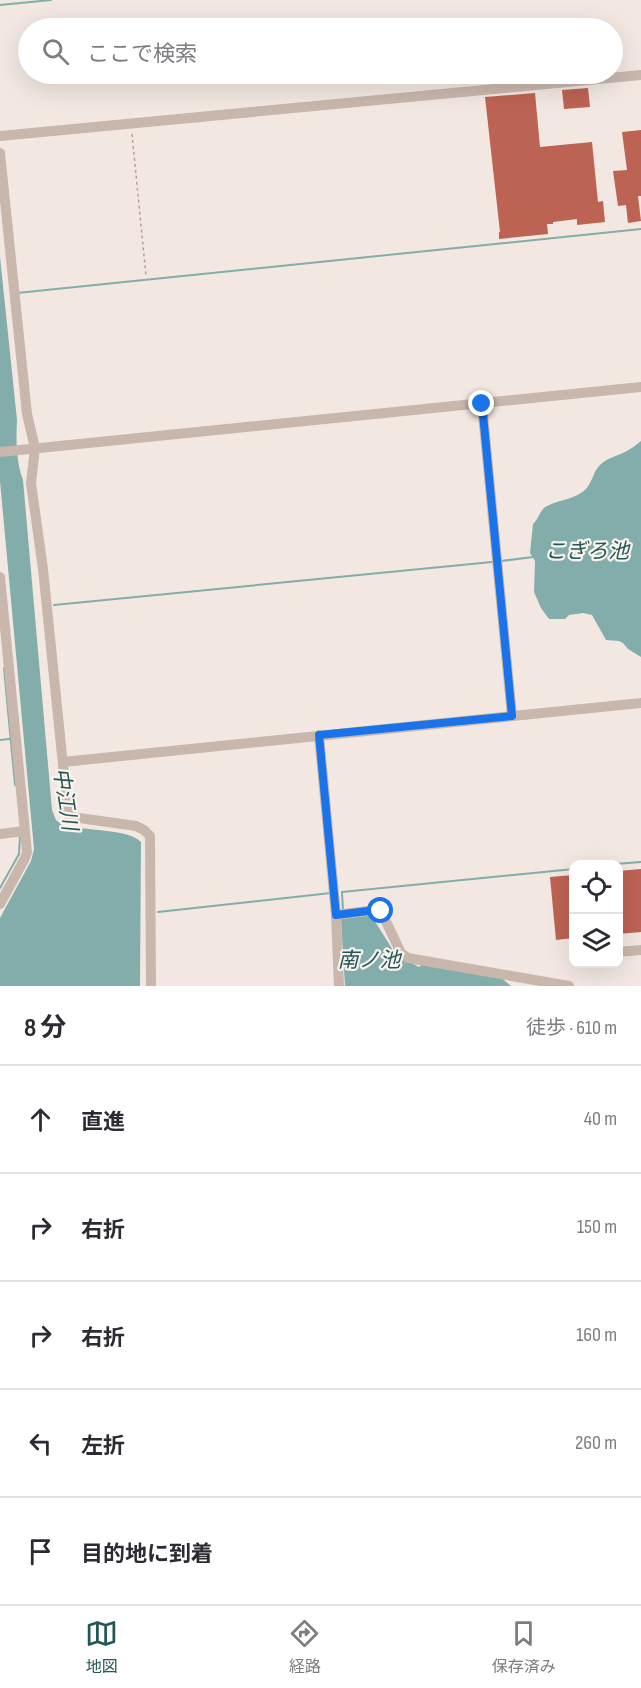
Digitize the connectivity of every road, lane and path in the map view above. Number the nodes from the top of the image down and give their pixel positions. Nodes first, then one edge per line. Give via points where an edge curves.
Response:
1 (641, 75) edge
2 (623, 77) edge
3 (547, 84) edge
4 (131, 124) junction
5 (0, 136) edge
6 (0, 153) edge
7 (146, 276) dead end
8 (641, 387) edge
9 (482, 404) junction
10 (31, 449) junction
11 (0, 452) edge
12 (0, 577) edge
13 (3, 643) edge
14 (641, 703) edge
15 (512, 716) junction
16 (319, 735) junction
17 (63, 762) junction
18 (24, 831) junction
19 (0, 834) edge
20 (0, 904) edge
21 (340, 914) junction
22 (641, 950) edge
23 (623, 952) edge
24 (151, 986) edge
25 (339, 986) edge
26 (569, 986) edge

1 - 2 street
3 - 4 street
4 - 5 street
4 - 7 path
6 - 10 street
8 - 9 street
9 - 10 street
9 - 15 street
10 - 11 street
10 - 17 street via 31,483
12 - 13 street
13 - 18 street
14 - 15 street
15 - 16 street
16 - 17 street
16 - 21 street
17 - 24 street via 68,814 136,826 150,836
18 - 19 street
18 - 20 street via 27,852
21 - 25 street
21 - 26 street via 381,911 401,953 408,958
22 - 23 street

